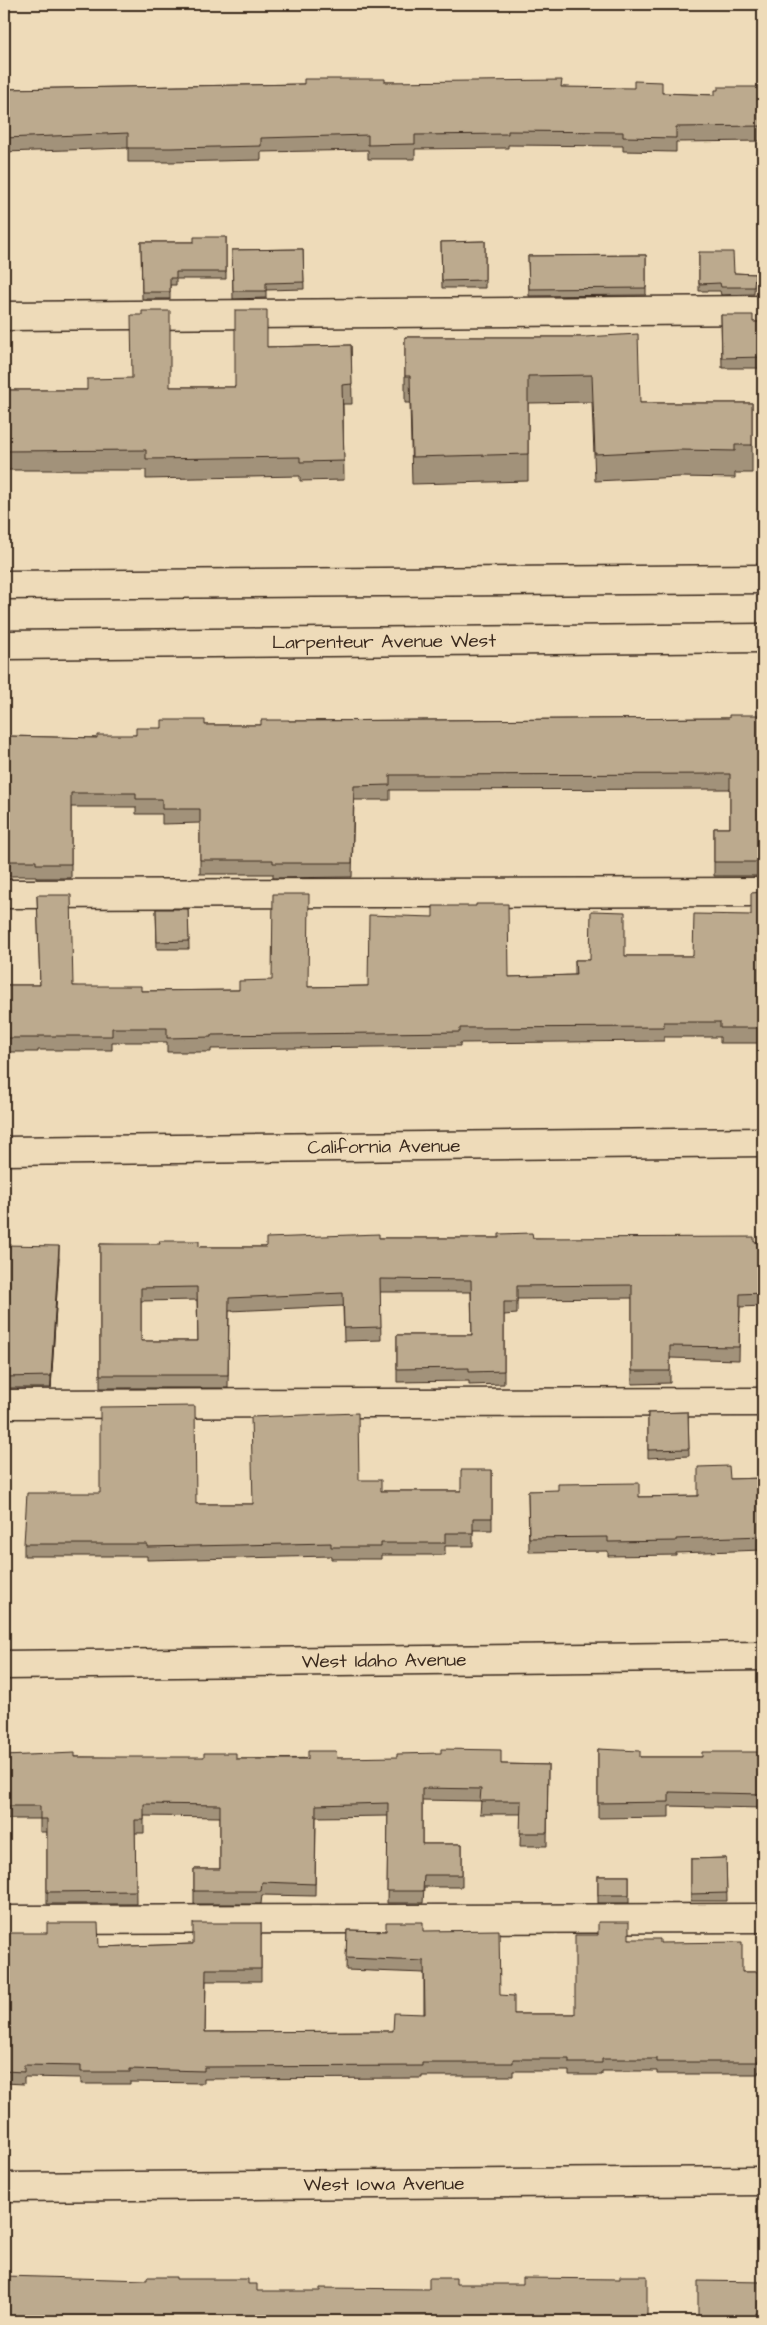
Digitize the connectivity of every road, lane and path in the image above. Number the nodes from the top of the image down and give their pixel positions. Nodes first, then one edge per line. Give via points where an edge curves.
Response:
1 (763, 310) edge
2 (4, 316) edge
3 (763, 579) edge
4 (4, 585) edge
5 (763, 638) edge
6 (4, 645) edge
7 (763, 892) edge
8 (4, 894) edge
9 (763, 1142) edge
10 (4, 1150) edge
11 (763, 1402) edge
12 (4, 1404) edge
13 (763, 1656) edge
14 (4, 1664) edge
15 (763, 1918) edge
16 (4, 1920) edge
17 (763, 2181) edge
18 (4, 2188) edge

1 - 2 street
3 - 4 street
5 - 6 street, Larpenteur Avenue West
7 - 8 street
9 - 10 street, California Avenue
11 - 12 street
13 - 14 street, West Idaho Avenue
15 - 16 street
17 - 18 street, West Iowa Avenue

